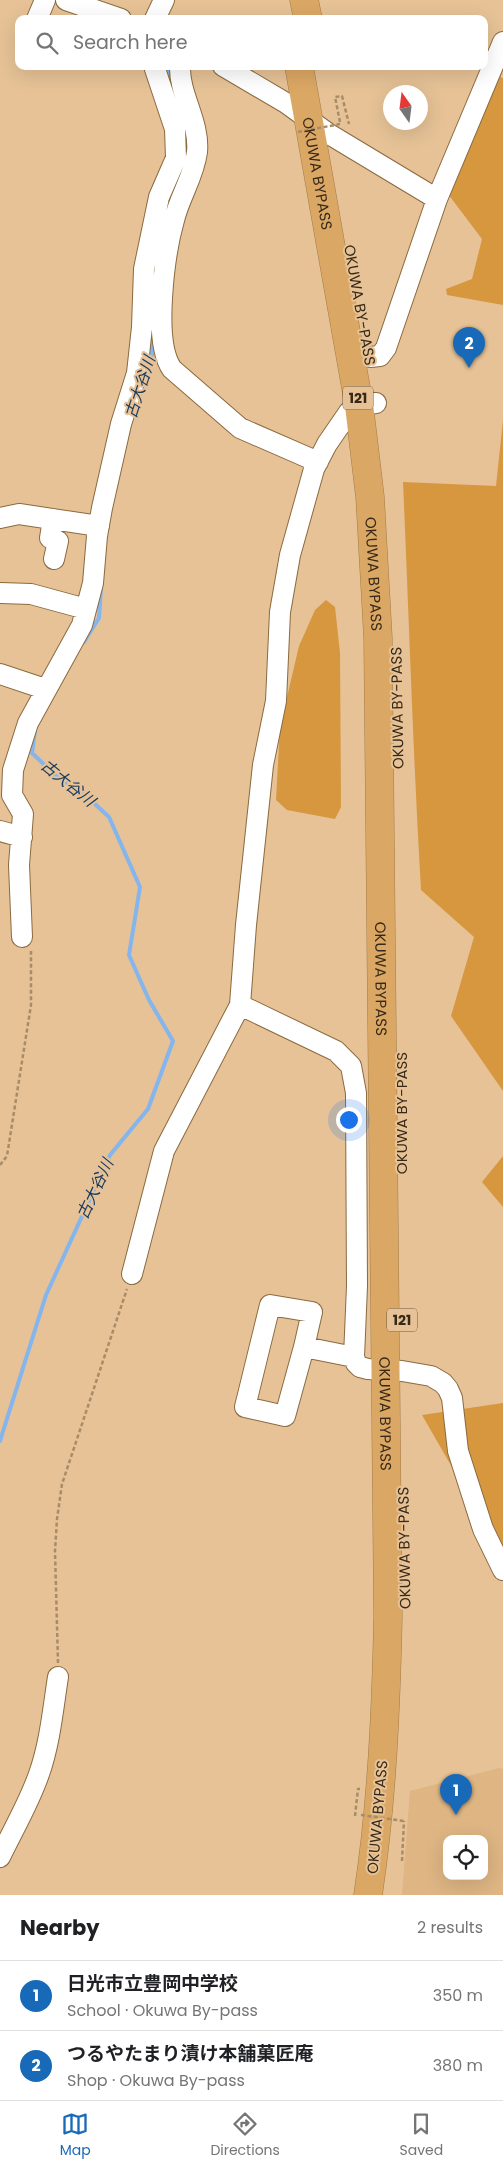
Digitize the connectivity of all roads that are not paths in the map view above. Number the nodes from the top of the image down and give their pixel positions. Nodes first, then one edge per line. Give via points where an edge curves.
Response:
1 (45, 0) edge
2 (66, 0) edge
3 (164, 0) edge
4 (287, 0) edge
5 (304, 0) edge
6 (39, 15) edge
7 (109, 15) edge
8 (157, 15) edge
9 (289, 15) edge
10 (307, 15) edge
11 (503, 42) edge
12 (155, 70) edge
13 (181, 70) edge
14 (230, 70) edge
15 (301, 70) edge
16 (318, 70) edge
17 (325, 127) junction
18 (437, 199) junction
19 (370, 357) junction
20 (368, 404) junction
21 (318, 462) junction
22 (0, 518) edge
23 (53, 519) junction
24 (99, 526) junction
25 (54, 559) dead end
26 (0, 594) edge
27 (86, 609) junction
28 (0, 674) edge
29 (45, 689) junction
30 (0, 831) edge
31 (22, 837) junction
32 (22, 937) road end
33 (240, 1005) junction
34 (132, 1274) road end
35 (304, 1347) junction
36 (354, 1357) junction
37 (394, 1370) junction
38 (503, 1570) edge
39 (58, 1676) road end
40 (0, 1857) edge
41 (368, 1895) edge
42 (386, 1895) edge

1 - 6 street
2 - 7 street
3 - 8 street
4 - 9 highway
5 - 10 highway
11 - 18 street
12 - 24 street via 175,129 176,158 159,197 144,268 137,373 121,424
13 - 21 street via 195,124 197,149 194,166 174,218 166,255 162,301 167,362 240,428
14 - 17 street
15 - 17 highway, OKUWA BYPASS / 121
16 - 17 highway, OKUWA BY-PASS / 121
17 - 18 street
17 - 19 highway, OKUWA BY-PASS / 121
17 - 20 highway, OKUWA BYPASS / 121
18 - 19 street via 386,348 380,356
19 - 20 highway, OKUWA BY-PASS / 121
20 - 21 street via 349,412
20 - 37 highway, OKUWA BYPASS / 121 via 378,638 389,739
21 - 33 street via 290,555 280,612 276,701 263,765
22 - 23 street via 20,514
23 - 24 street
23 - 25 street via 50,538 58,541
24 - 27 street via 93,583
26 - 27 street via 31,594
27 - 29 street via 82,625
28 - 29 street
29 - 31 street via 28,723 14,770 12,795 23,814
30 - 31 street
31 - 32 street via 19,865
33 - 34 street via 164,1151
33 - 36 street via 336,1051 351,1066 356,1102 358,1286
35 - 35 street via 312,1312 270,1305 245,1407 285,1416
35 - 36 street
36 - 37 street via 360,1367
37 - 38 street via 431,1376 448,1388 458,1451 483,1529
37 - 41 highway, OKUWA BYPASS / 121 via 387,1655 378,1820
37 - 42 highway, OKUWA BY-PASS / 121 via 404,1657 399,1780
39 - 40 street via 40,1772

